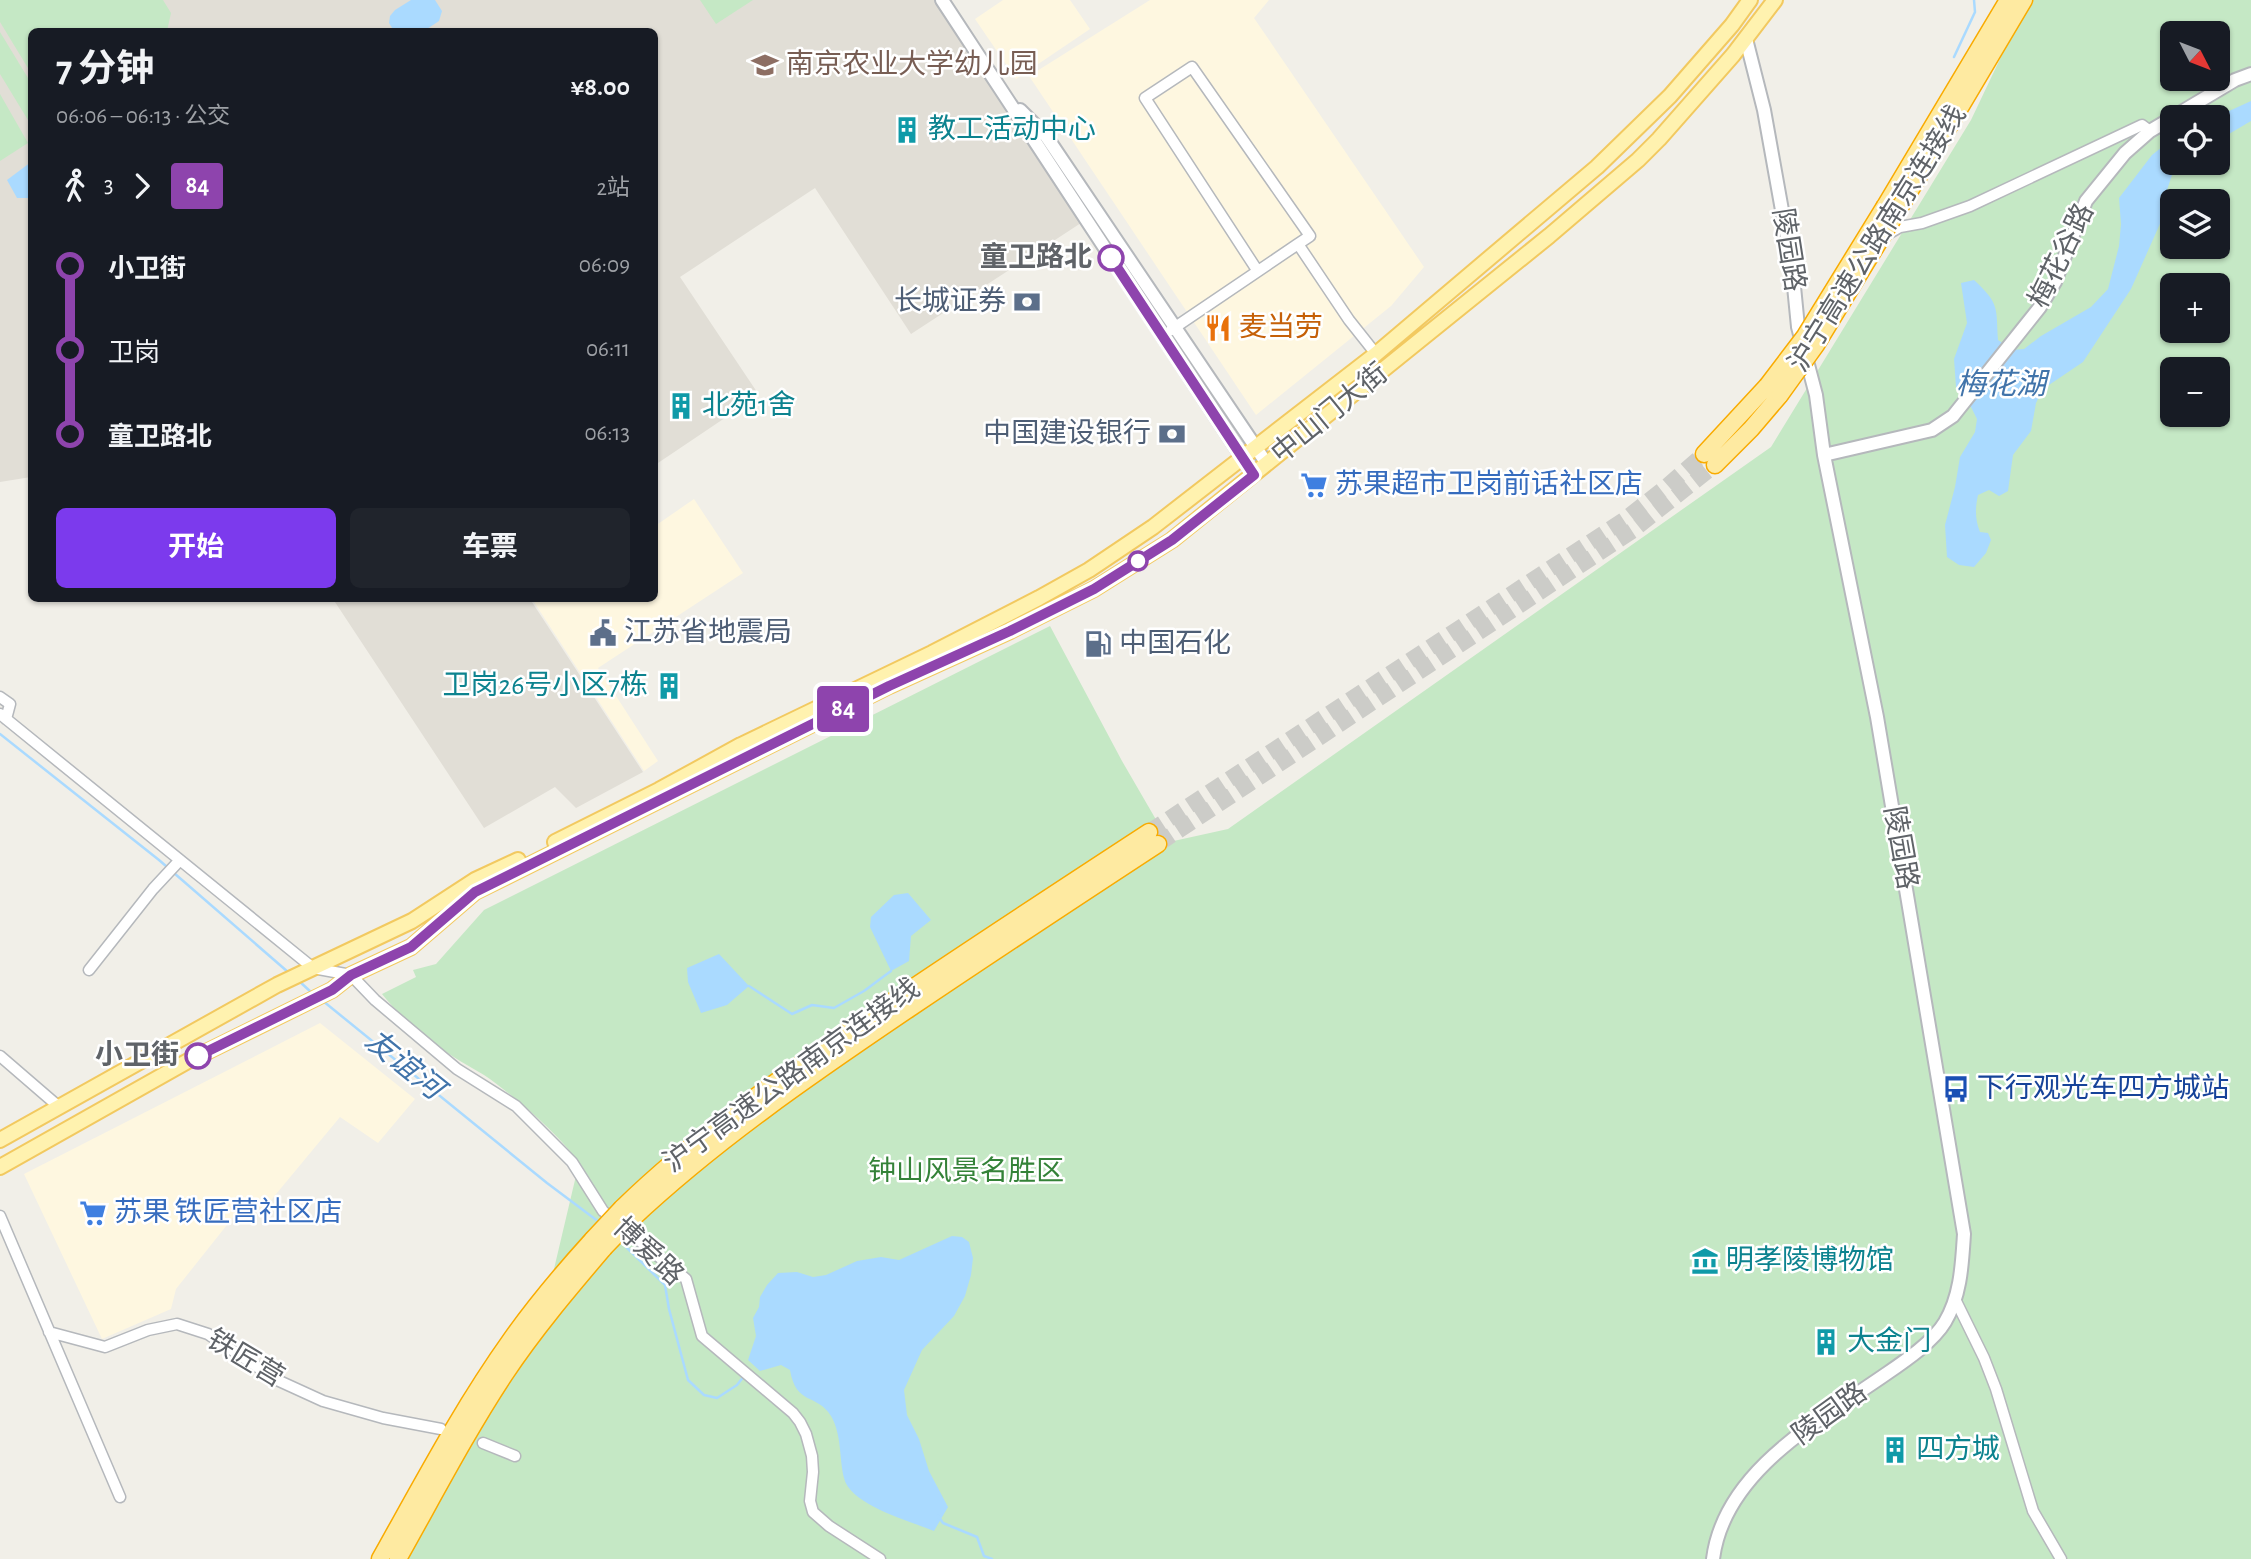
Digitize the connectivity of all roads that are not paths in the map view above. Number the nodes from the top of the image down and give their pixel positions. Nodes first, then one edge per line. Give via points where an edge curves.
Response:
1 (942, 0) edge
2 (1750, 0) edge
3 (1776, 0) edge
4 (2008, 0) edge
5 (2024, 0) edge
6 (1746, 40) junction
7 (2251, 74) edge
8 (1004, 96) junction
9 (2194, 105) edge
10 (2160, 125) edge
11 (2150, 131) junction
12 (1298, 244) junction
13 (1257, 270) junction
14 (1798, 327) junction
15 (1175, 328) junction
16 (1162, 336) junction
17 (1376, 354) junction
18 (1773, 391) junction
19 (1256, 448) junction
20 (1824, 455) junction
21 (1242, 459) junction
22 (1709, 460) tunnel mouth
23 (1267, 464) junction
24 (1254, 475) junction
25 (0, 697) edge
26 (3, 717) edge
27 (1154, 838) tunnel mouth
28 (178, 863) junction
29 (313, 968) junction
30 (89, 970) dead end
31 (351, 975) junction
32 (0, 1056) edge
33 (58, 1106) junction
34 (0, 1140) edge
35 (0, 1167) edge
36 (0, 1216) edge
37 (599, 1244) junction
38 (1955, 1300) junction
39 (49, 1332) junction
40 (441, 1429) dead end
41 (483, 1443) dead end
42 (515, 1456) dead end
43 (120, 1497) dead end
44 (380, 1559) edge
45 (398, 1559) edge
46 (880, 1559) edge
47 (1713, 1559) edge
48 (2062, 1559) edge

1 - 8 street
2 - 17 main road, 中山门大街 via 1627,140
3 - 6 main road, 中山门大街
4 - 18 highway, 沪宁高速公路南京连接线, bridge
5 - 18 highway, 沪宁高速公路南京连接线, bridge via 1816,345
6 - 14 street, 陵园路 via 1764,110 1792,265
6 - 23 main road, 中山门大街 via 1638,160
7 - 9 street, 梅花谷路
8 - 15 street via 1046,136
8 - 16 street
10 - 11 street, 梅花谷路
11 - 14 street via 2143,125 1970,206 1882,237 1833,315
11 - 20 street, 梅花谷路 via 2125,153 2086,201 2055,282 2040,307 1961,408 1932,430
12 - 13 street
12 - 13 street via 1310,236 1192,67 1144,98
12 - 17 street
13 - 15 street
14 - 20 street, 陵园路 via 1816,395
15 - 16 street
15 - 19 street
16 - 21 street
17 - 19 main road, 中山门大街
18 - 22 highway, 沪宁高速公路南京连接线 via 1751,429
19 - 21 main road, 中山门大街
19 - 23 street
20 - 38 street, 陵园路 via 1879,729 1954,1163 1964,1234
21 - 24 street
21 - 29 main road, 中山门大街 via 1153,527 1039,598 475,880 412,921
23 - 24 main road, 中山门大街
24 - 31 main road, 中山门大街 via 1172,540 1094,589 475,892 411,947
25 - 26 street via 10,704
26 - 28 street
27 - 37 highway, 沪宁高速公路南京连接线, bridge via 1000,929 793,1069 685,1150
28 - 29 street
28 - 30 street
29 - 31 street
29 - 33 main road, 中山门大街
31 - 35 main road, 中山门大街 via 332,990 188,1061
31 - 46 street, 博爱路 via 457,1069 516,1106 572,1162 603,1211 686,1279 702,1336 793,1413 806,1434 812,1456 813,1512
32 - 33 street
33 - 34 main road, 中山门大街
36 - 39 street
37 - 44 highway, 沪宁高速公路南京连接线 via 534,1309 489,1372
37 - 45 highway, 沪宁高速公路南京连接线 via 505,1373
38 - 47 street, 陵园路 via 1945,1323 1912,1356 1791,1441 1758,1471 1721,1523
38 - 48 street via 1996,1389 2033,1511
39 - 40 street, 铁匠营 via 105,1347 177,1324 208,1334 277,1381 323,1401
39 - 43 street
41 - 42 street

